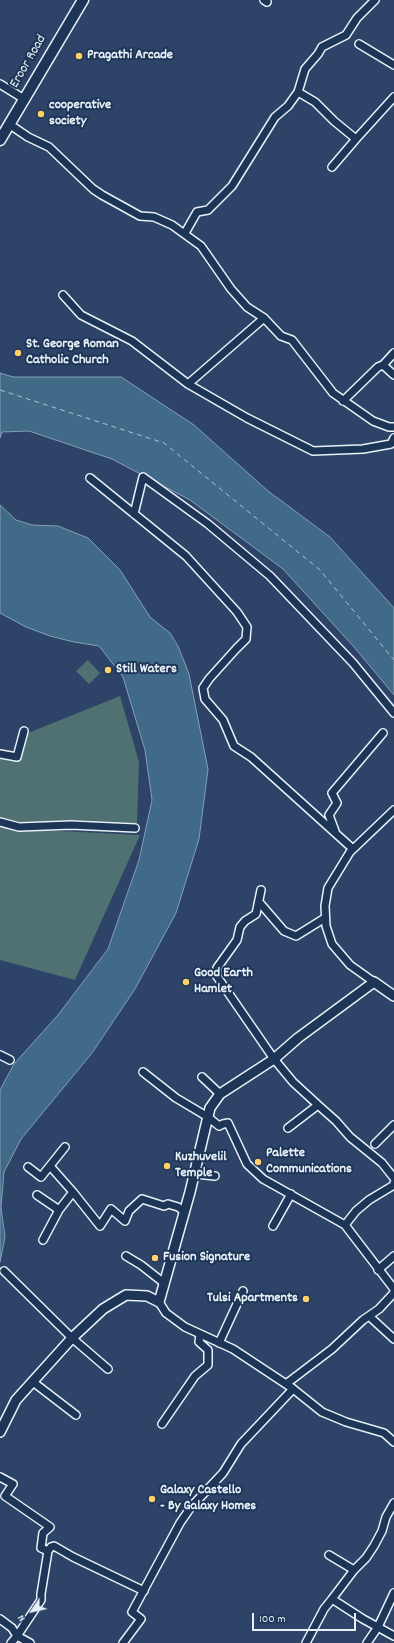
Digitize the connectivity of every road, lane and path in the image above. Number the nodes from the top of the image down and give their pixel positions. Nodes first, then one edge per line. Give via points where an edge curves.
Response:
1 (83, 0) edge
2 (375, 0) edge
3 (359, 44) dead end
4 (394, 65) edge
5 (0, 84) edge
6 (298, 92) junction
7 (394, 97) edge
8 (24, 99) junction
9 (9, 124) junction
10 (356, 139) junction
11 (0, 140) edge
12 (332, 167) dead end
13 (185, 233) junction
14 (63, 295) dead end
15 (264, 318) junction
16 (394, 353) edge
17 (383, 365) junction
18 (394, 375) edge
19 (188, 384) junction
20 (344, 401) junction
21 (394, 427) edge
22 (394, 438) edge
23 (90, 478) dead end
24 (134, 514) junction
25 (394, 713) edge
26 (24, 731) dead end
27 (383, 733) dead end
28 (0, 754) edge
29 (394, 810) edge
30 (0, 822) edge
31 (135, 828) dead end
32 (335, 831) junction
33 (354, 848) junction
34 (261, 890) dead end
35 (260, 902) junction
36 (325, 918) junction
37 (374, 982) junction
38 (394, 996) edge
39 (0, 1055) edge
40 (274, 1059) junction
41 (10, 1060) dead end
42 (143, 1072) dead end
43 (202, 1077) dead end
44 (220, 1094) junction
45 (318, 1105) junction
46 (208, 1117) junction
47 (394, 1125) edge
48 (288, 1128) dead end
49 (375, 1144) dead end
50 (65, 1147) dead end
51 (50, 1166) junction
52 (28, 1167) dead end
53 (195, 1174) junction
54 (393, 1174) edge
55 (215, 1176) dead end
56 (394, 1183) edge
57 (73, 1192) junction
58 (290, 1194) junction
59 (37, 1195) dead end
60 (59, 1210) junction
61 (185, 1212) junction
62 (345, 1225) junction
63 (273, 1226) dead end
64 (43, 1240) dead end
65 (126, 1256) dead end
66 (394, 1256) edge
67 (378, 1270) junction
68 (4, 1271) dead end
69 (164, 1284) junction
70 (394, 1290) edge
71 (243, 1291) dead end
72 (159, 1302) junction
73 (369, 1316) junction
74 (200, 1334) junction
75 (72, 1338) junction
76 (394, 1339) edge
77 (219, 1343) junction
78 (108, 1369) dead end
79 (33, 1382) junction
80 (286, 1384) junction
81 (293, 1389) junction
82 (76, 1415) dead end
83 (162, 1424) dead end
84 (0, 1432) edge
85 (394, 1442) edge
86 (0, 1477) edge
87 (394, 1503) edge
88 (48, 1550) junction
89 (329, 1554) dead end
90 (354, 1570) junction
91 (144, 1591) junction
92 (394, 1593) edge
93 (332, 1599) junction
94 (0, 1619) edge
95 (378, 1627) junction
96 (17, 1636) junction
97 (394, 1636) edge
98 (11, 1643) edge
99 (30, 1643) edge
100 (123, 1643) edge
101 (306, 1643) edge
102 (367, 1643) edge

1 - 8 main road, Eroor Road
2 - 6 street via 357,18 346,35 322,47 305,69
3 - 4 street
5 - 8 street
6 - 10 street via 315,102
6 - 13 street via 276,117 232,186 208,210 197,212
7 - 10 street
8 - 9 main road, Eroor Road
9 - 11 main road, Eroor Road
9 - 13 street via 49,148 102,195 140,216 154,217
10 - 12 street
13 - 15 street via 201,246 246,307
14 - 19 street via 81,315 132,341
15 - 19 street
15 - 20 street via 281,336 292,340 333,393
16 - 17 street
17 - 18 street
17 - 20 street
19 - 22 street via 247,418 313,451 363,449 391,444
20 - 21 street via 373,421
23 - 24 street
24 - 25 street via 143,477 208,524 270,576 353,664
24 - 32 street via 186,556 237,612 247,627 246,639 203,688 205,699 223,720 234,746 251,757
26 - 28 street via 17,757
27 - 32 street via 332,793 337,803 329,815
29 - 33 street
30 - 31 street via 19,827 71,825
32 - 33 street
33 - 36 street via 328,888
34 - 35 street
35 - 36 street via 284,931 296,936
35 - 40 street via 256,914 240,927 237,940 216,975
36 - 37 street via 335,948 350,965
37 - 38 street
37 - 40 street
39 - 41 street
40 - 44 street
40 - 45 street via 293,1082
42 - 46 street via 176,1098
43 - 44 street
44 - 46 street via 210,1108
45 - 48 street
45 - 54 street
46 - 53 street
46 - 58 street via 219,1126 228,1123 247,1164 263,1179
47 - 49 street
50 - 51 street
51 - 52 street via 40,1177
51 - 57 street
53 - 55 street
53 - 61 street
56 - 62 street via 356,1211
57 - 60 street
57 - 61 street via 100,1226 111,1209 125,1221 129,1211 142,1199 164,1206 168,1204 178,1207
58 - 62 street
58 - 63 street
59 - 60 street
60 - 64 street
61 - 69 street
62 - 67 street
65 - 69 street
66 - 67 street
67 - 70 street
68 - 75 street
69 - 72 street
70 - 73 street via 379,1309
71 - 77 street
72 - 74 street via 166,1313
72 - 75 street via 147,1296 126,1295 103,1309
73 - 76 street
73 - 80 street via 332,1349
74 - 77 street
74 - 83 street via 199,1342 208,1350 208,1366 195,1376
75 - 78 street
75 - 79 street
77 - 80 street via 233,1349
79 - 82 street
79 - 84 street via 16,1400
80 - 81 street
81 - 85 street via 322,1412 384,1433
81 - 91 street via 241,1444 224,1473 188,1512
86 - 88 street via 13,1484 5,1496 50,1527 43,1533 41,1548
87 - 90 street via 374,1546
88 - 91 street via 54,1546
88 - 96 street via 41,1600
89 - 90 street
90 - 93 street
91 - 100 street via 132,1612 141,1619
92 - 95 street
93 - 95 street
93 - 101 street
94 - 96 street via 12,1628
95 - 97 street
95 - 102 street
96 - 98 street
96 - 99 street

